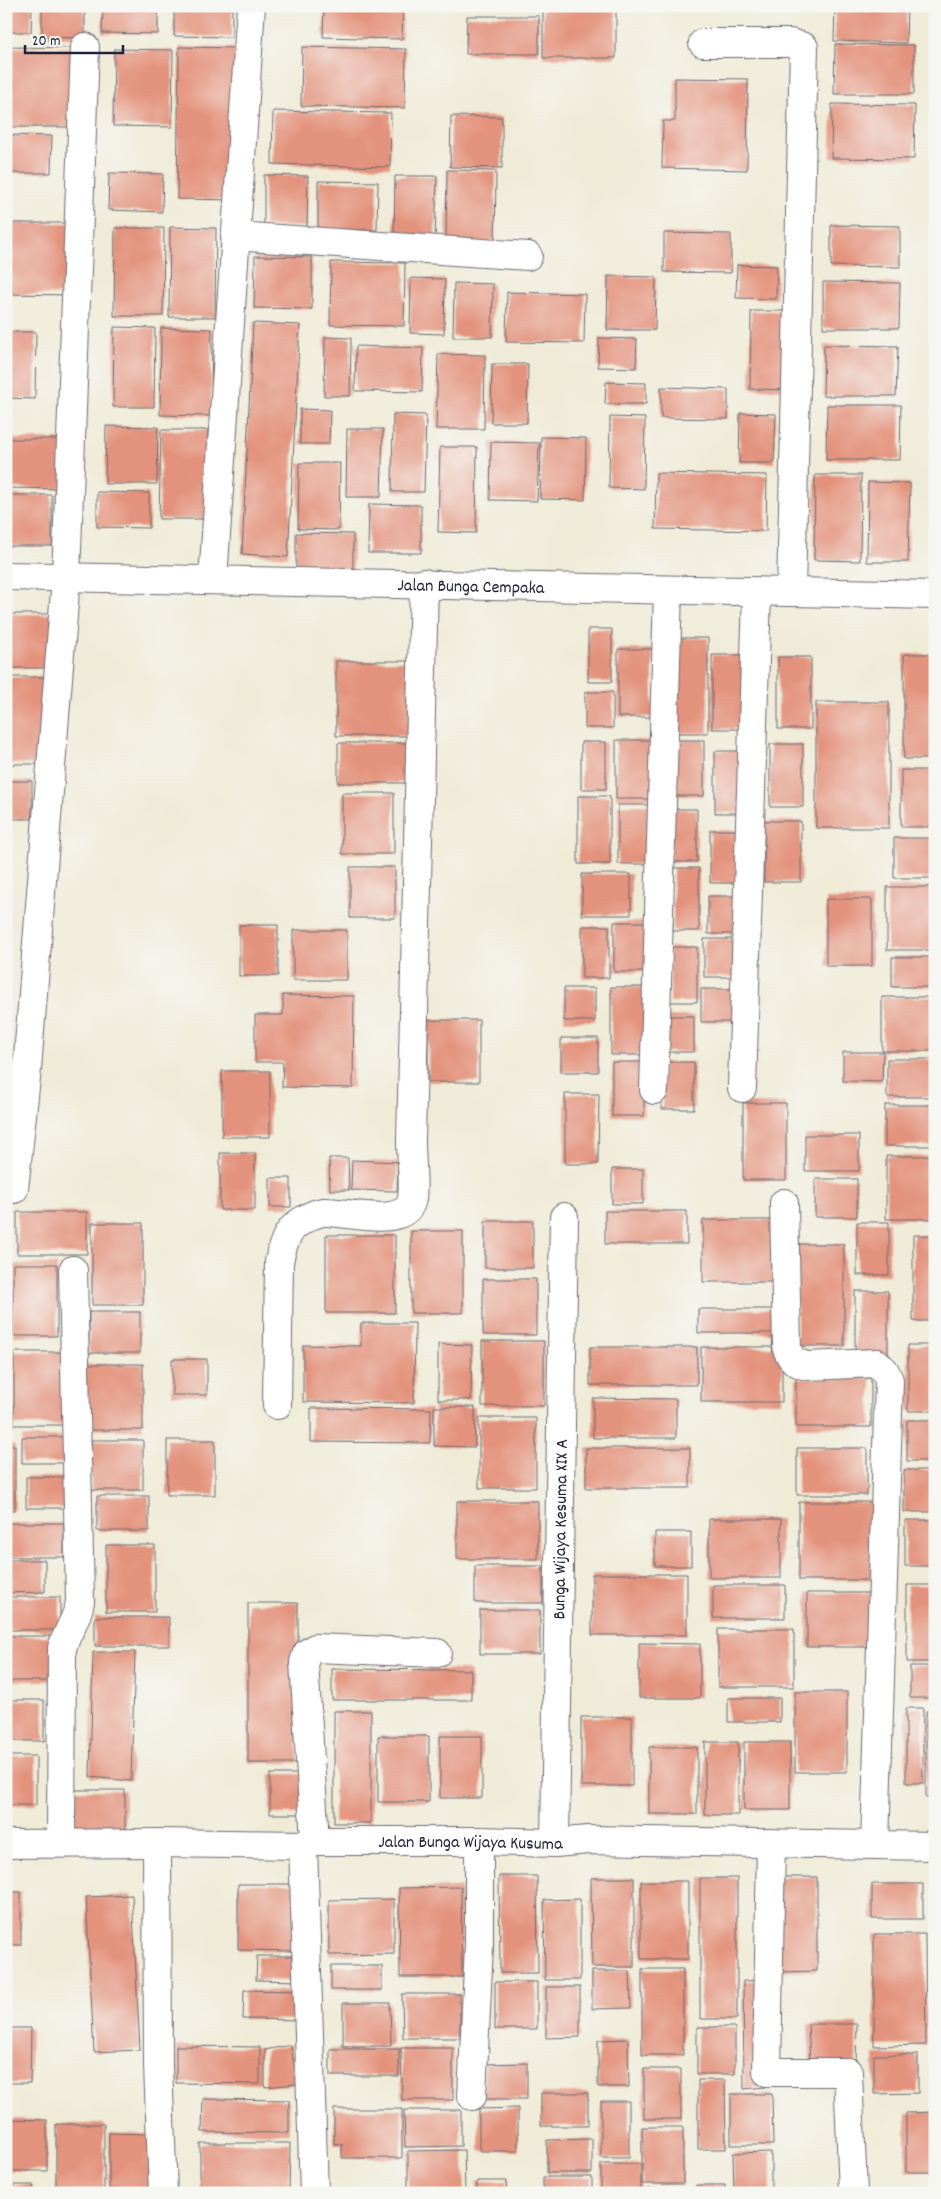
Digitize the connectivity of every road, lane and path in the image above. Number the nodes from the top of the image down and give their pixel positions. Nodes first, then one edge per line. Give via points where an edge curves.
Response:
1 (251, 6) edge
2 (703, 43) dead end
3 (85, 47) dead end
4 (235, 236) junction
5 (528, 256) dead end
6 (6, 576) edge
7 (66, 578) junction
8 (213, 580) junction
9 (424, 583) junction
10 (668, 590) junction
11 (757, 592) junction
12 (791, 592) junction
13 (935, 595) edge
14 (742, 1088) dead end
15 (654, 1090) dead end
16 (14, 1188) dead end
17 (784, 1202) dead end
18 (564, 1217) dead end
19 (73, 1270) dead end
20 (277, 1405) dead end
21 (437, 1653) dead end
22 (479, 1841) junction
23 (61, 1843) junction
24 (157, 1843) junction
25 (309, 1843) junction
26 (555, 1843) junction
27 (771, 1843) junction
28 (6, 1844) edge
29 (875, 1845) junction
30 (935, 1846) edge
31 (472, 2096) dead end
32 (163, 2193) edge
33 (314, 2193) edge
34 (853, 2193) edge

1 - 4 street
2 - 12 street via 790,43 804,47
3 - 7 street
4 - 5 street
4 - 8 street
6 - 7 street, Jalan Bunga Cempaka
7 - 8 street, Jalan Bunga Cempaka
7 - 16 street via 27,1069
8 - 9 street, Jalan Bunga Cempaka
9 - 10 street, Jalan Bunga Cempaka
9 - 20 street via 410,1141 412,1200 402,1212 384,1217 323,1212 304,1219 290,1231 279,1262
10 - 11 street, Jalan Bunga Cempaka
10 - 15 street
11 - 12 street, Jalan Bunga Cempaka
11 - 14 street
12 - 13 street, Jalan Bunga Cempaka
17 - 29 street via 790,1358 807,1366 877,1363 889,1380
18 - 26 street, Bunga Wijaya Kesuma XIX A
19 - 23 street via 80,1602 62,1648
21 - 25 street via 314,1648 307,1653 304,1662
22 - 25 street, Jalan Bunga Wijaya Kusuma
22 - 26 street, Jalan Bunga Wijaya Kusuma
22 - 31 street via 479,1945
23 - 24 street, Jalan Bunga Wijaya Kusuma
23 - 28 street, Jalan Bunga Wijaya Kusuma
24 - 25 street, Jalan Bunga Wijaya Kusuma
24 - 32 street via 158,2066
25 - 33 street
26 - 27 street, Jalan Bunga Wijaya Kusuma via 588,1840
27 - 29 street, Jalan Bunga Wijaya Kusuma
27 - 34 street via 767,2072 848,2072
29 - 30 street, Jalan Bunga Wijaya Kusuma

